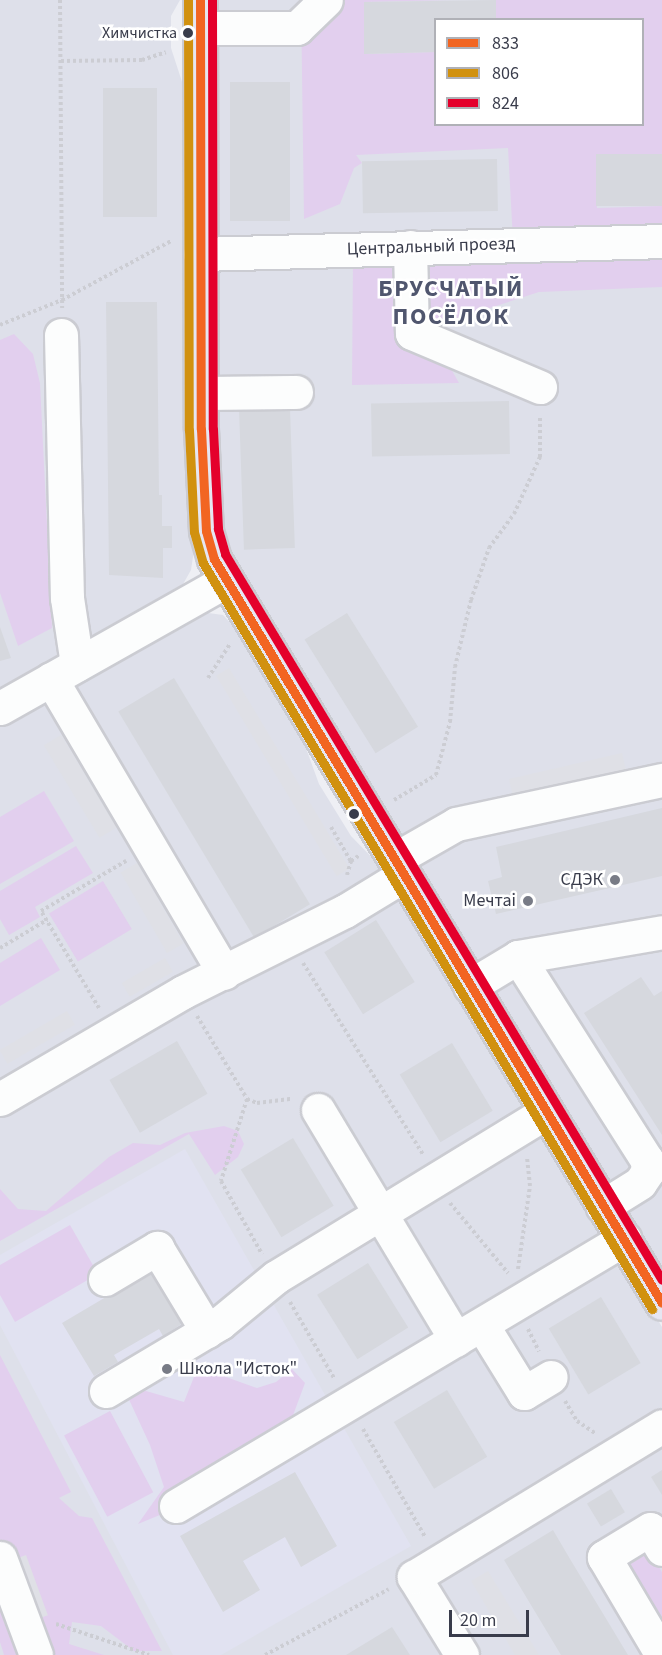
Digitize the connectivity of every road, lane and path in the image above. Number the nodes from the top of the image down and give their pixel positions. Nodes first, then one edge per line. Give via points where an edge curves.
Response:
1 (60, 0) edge
2 (326, 0) edge
3 (200, 14) edge
4 (166, 52) dead end
5 (61, 61) junction
6 (662, 241) edge
7 (189, 245) junction
8 (410, 247) junction
9 (63, 300) junction
10 (0, 325) edge
11 (62, 335) joint
12 (540, 387) joint
13 (296, 392) dead end
14 (201, 393) junction
15 (225, 582) junction
16 (230, 644) dead end
17 (64, 672) junction
18 (208, 678) dead end
19 (0, 708) edge
20 (662, 780) edge
21 (389, 804) dead end
22 (331, 827) dead end
23 (150, 847) junction
24 (388, 862) junction
25 (47, 921) junction
26 (662, 932) edge
27 (0, 948) edge
28 (518, 957) junction
29 (224, 973) junction
30 (470, 986) junction
31 (183, 992) junction
32 (114, 1033) junction
33 (0, 1099) edge
34 (247, 1099) junction
35 (318, 1110) joint
36 (535, 1119) junction
37 (603, 1206) junction
38 (380, 1214) junction
39 (624, 1239) junction
40 (276, 1278) junction
41 (105, 1279) dead end
42 (516, 1282) dead end
43 (662, 1303) edge
44 (207, 1331) junction
45 (469, 1332) junction
46 (551, 1377) dead end
47 (105, 1391) dead end
48 (349, 1405) junction
49 (662, 1426) edge
50 (176, 1506) dead end
51 (662, 1549) edge
52 (0, 1558) edge
53 (426, 1569) junction
54 (31, 1642) edge
55 (149, 1655) edge
56 (265, 1655) edge
57 (462, 1655) edge
58 (662, 1655) edge

1 - 5 path
2 - 3 street via 297,28
3 - 7 main road
4 - 5 path via 142,60
5 - 9 path
6 - 8 street, Центральный проезд
7 - 8 street, Центральный проезд
7 - 9 path via 139,262
7 - 14 main road
8 - 12 street via 412,333
9 - 10 path
9 - 11 path
11 - 17 street via 67,598
12 - 21 path via 540,457 514,514 489,548 471,600 436,775
13 - 14 street
14 - 15 main road via 206,531
15 - 17 street
15 - 24 main road
16 - 18 path
17 - 19 street
17 - 23 street
20 - 24 street via 456,824
22 - 24 path via 351,861
23 - 25 path via 41,911
23 - 29 street
24 - 29 street
24 - 30 main road
25 - 27 path
25 - 32 path
26 - 28 street
28 - 30 street
28 - 37 street via 647,1160 648,1171 640,1183
29 - 31 street
30 - 36 main road
31 - 32 street
31 - 34 path
32 - 33 street
34 - 35 path via 257,1103 297,1100
34 - 40 path via 221,1181
35 - 38 street
36 - 37 main road
36 - 38 street
36 - 42 path
37 - 39 main road
38 - 40 street
38 - 45 street
39 - 43 main road
39 - 45 street
40 - 44 street
40 - 48 path
41 - 44 street via 157,1248
44 - 47 street
45 - 46 street via 524,1393
45 - 48 street
48 - 50 street
48 - 53 path
49 - 53 street
51 - 58 street via 650,1529 604,1557
52 - 54 street
53 - 56 path
53 - 57 street
54 - 55 path via 48,1621

